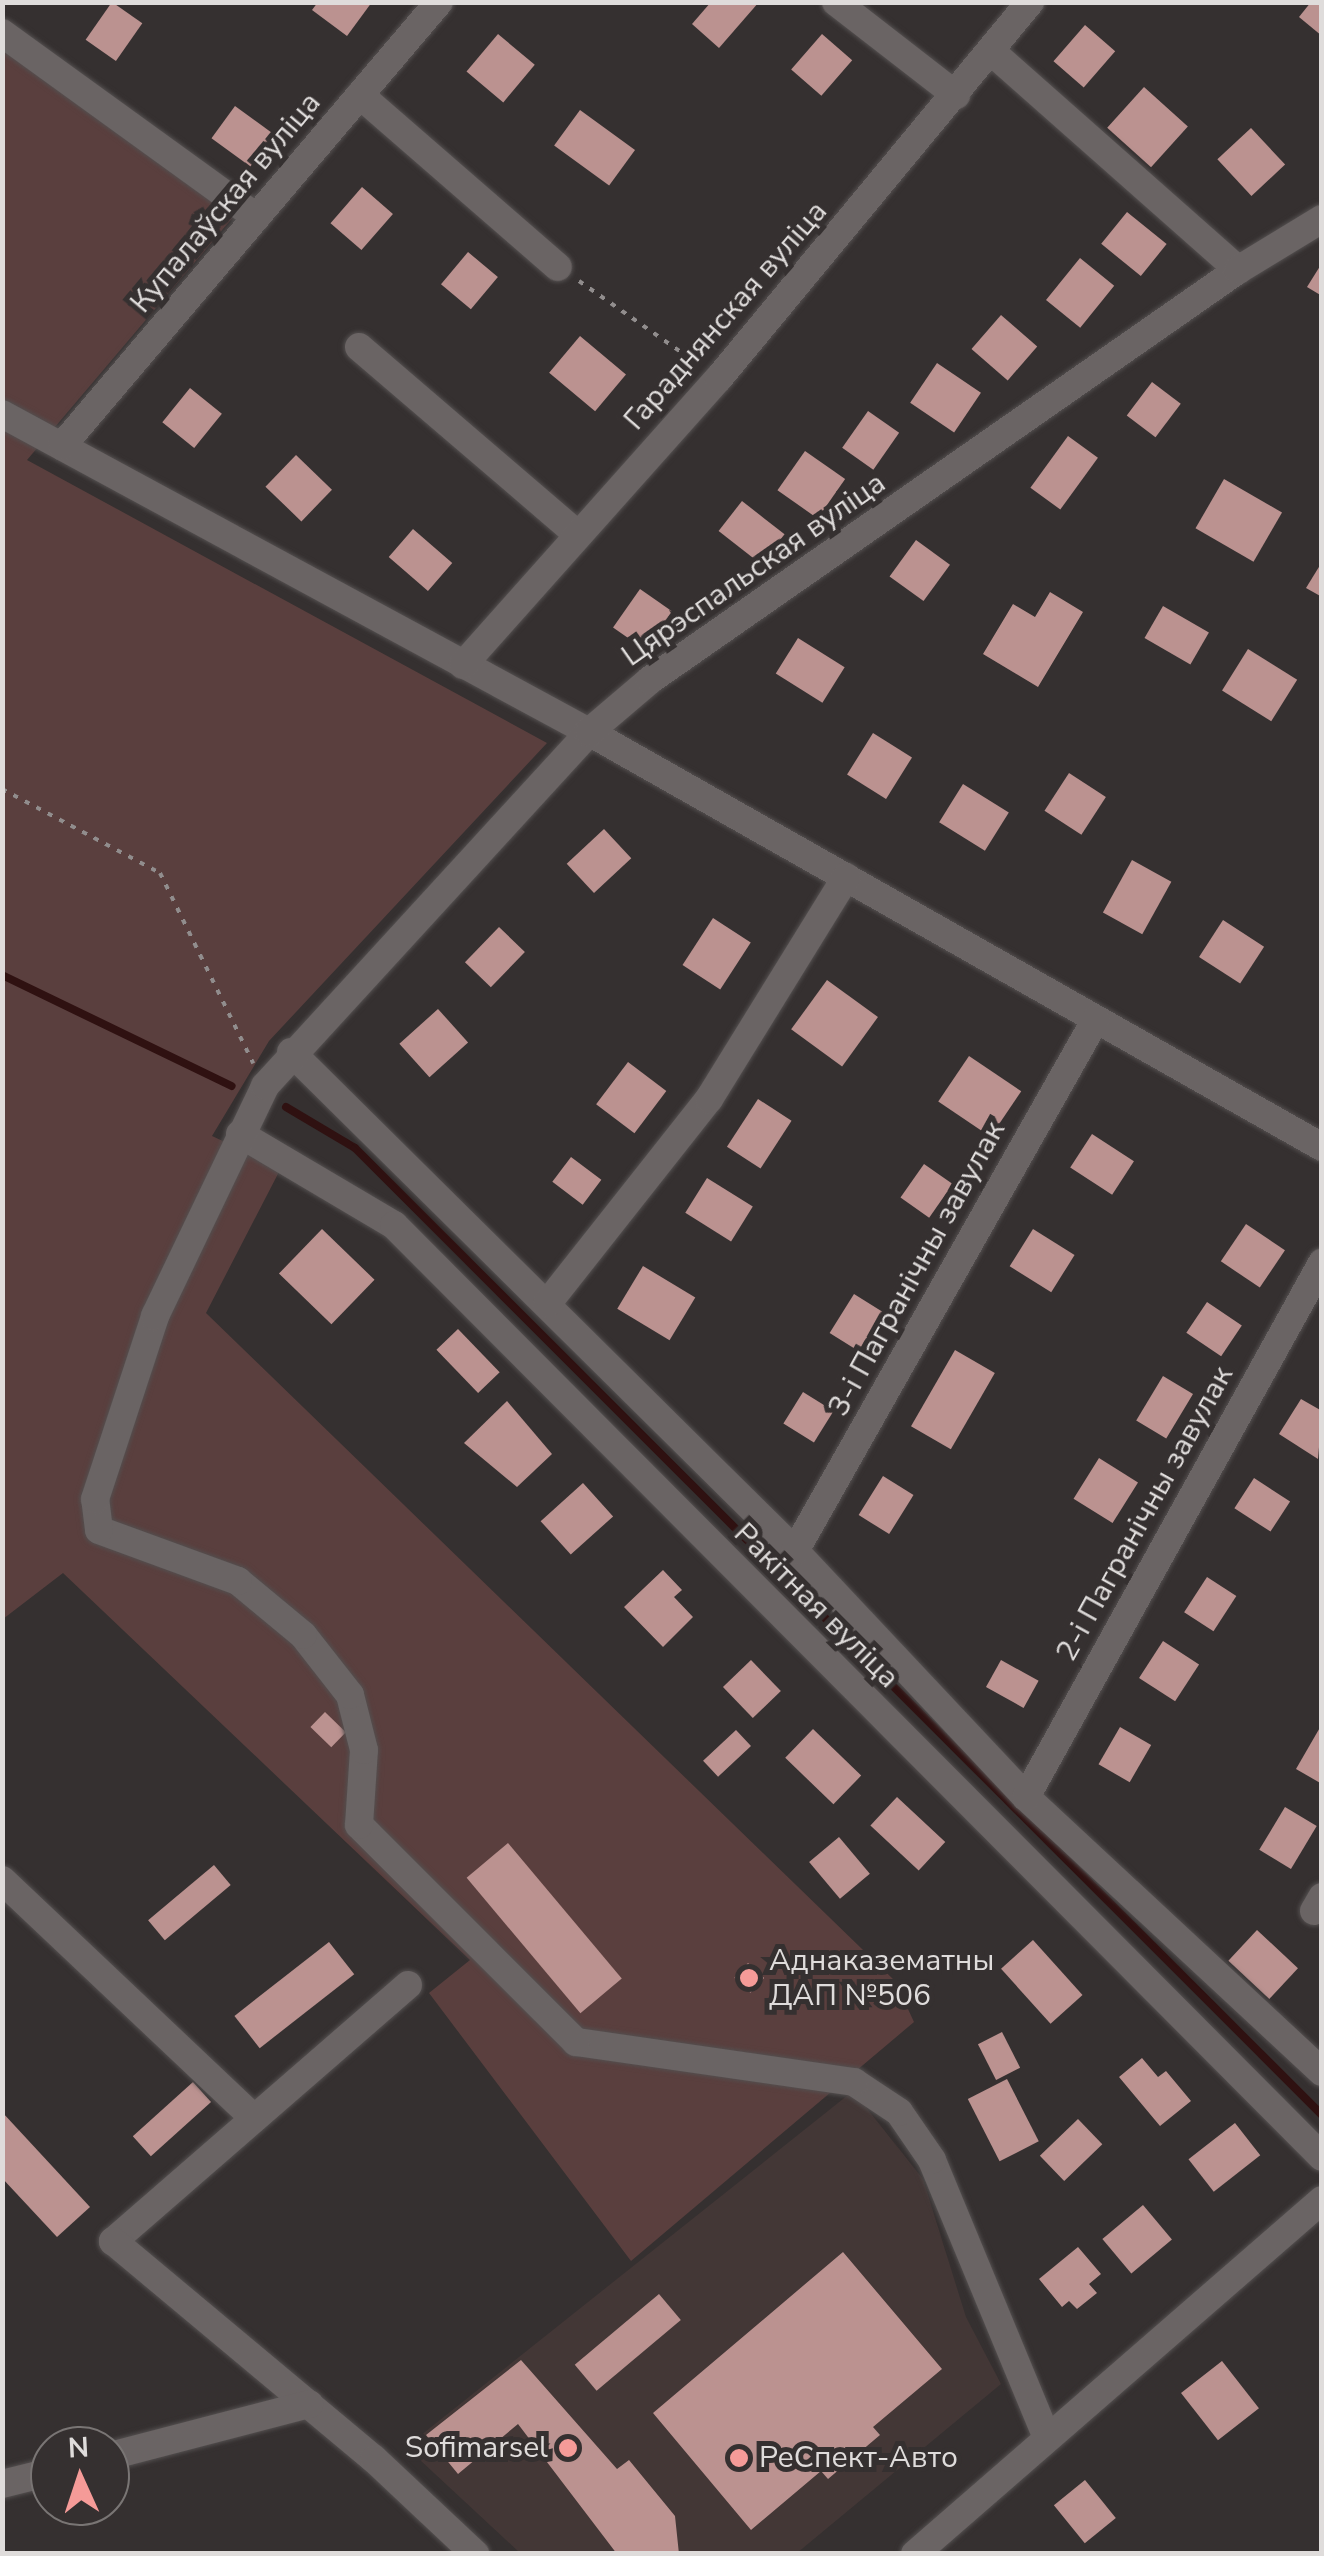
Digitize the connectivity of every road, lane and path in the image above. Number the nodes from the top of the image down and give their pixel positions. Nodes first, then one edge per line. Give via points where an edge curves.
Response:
1 (439, 2) edge
2 (836, 2) edge
3 (1030, 2) edge
4 (2, 33) edge
5 (992, 52) junction
6 (360, 94) junction
7 (956, 95) junction
8 (256, 217) junction
9 (1322, 219) edge
10 (558, 267) joint
11 (1238, 270) junction
12 (359, 347) dead end
13 (719, 378) junction
14 (2, 414) edge
15 (62, 446) junction
16 (577, 534) junction
17 (463, 665) junction
18 (589, 732) junction
19 (2, 789) edge
20 (846, 877) junction
21 (1096, 1019) junction
22 (290, 1052) junction
23 (264, 1086) junction
24 (240, 1134) junction
25 (1322, 1147) edge
26 (1322, 1262) edge
27 (547, 1304) junction
28 (795, 1551) junction
29 (1026, 1797) junction
30 (2, 1880) edge
31 (408, 1985) dead end
32 (1322, 2072) edge
33 (254, 2118) junction
34 (1322, 2157) edge
35 (1322, 2200) edge
36 (308, 2404) junction
37 (1048, 2438) junction
38 (130, 2451) edge
39 (30, 2477) edge
40 (2, 2484) edge
41 (476, 2554) edge
42 (915, 2554) edge

1 - 6 street, Купалаўская вуліца
2 - 7 street
3 - 5 street, Гараднянская вуліца
4 - 8 street
5 - 7 street, Гараднянская вуліца
5 - 11 street
6 - 8 street, Купалаўская вуліца
6 - 10 street
7 - 13 street, Гараднянская вуліца
8 - 15 street, Купалаўская вуліца
9 - 11 street, Цярэспальская вуліца
10 - 13 path
11 - 18 street, Цярэспальская вуліца via 650,680
12 - 16 street
13 - 16 street, Гараднянская вуліца
14 - 15 street
15 - 17 street
16 - 17 street, Гараднянская вуліца
17 - 18 street
18 - 20 street
18 - 22 street, Цярэспальская вуліца
19 - 23 path via 160,873
20 - 21 street
20 - 27 street via 708,1099
21 - 25 street
21 - 28 street, 3-і Пагранічны завулак
22 - 23 street, Цярэспальская вуліца
22 - 27 street, Ракітная вуліца
23 - 24 street, Цярэспальская вуліца
24 - 34 street, Ракітная вуліца via 394,1225
24 - 37 street, Цярэспальская вуліца via 156,1316 95,1500 99,1530 238,1581 303,1635 350,1695 364,1750 359,1825 576,2042 854,2082 899,2112 932,2160
26 - 29 street, 2-і Пагранічны завулак
27 - 28 street, Ракітная вуліца
28 - 29 street, Ракітная вуліца
29 - 32 street, Ракітная вуліца
30 - 33 street
31 - 33 street
33 - 36 street via 113,2241
35 - 37 street
36 - 38 street
36 - 41 street
37 - 42 street
39 - 40 street

